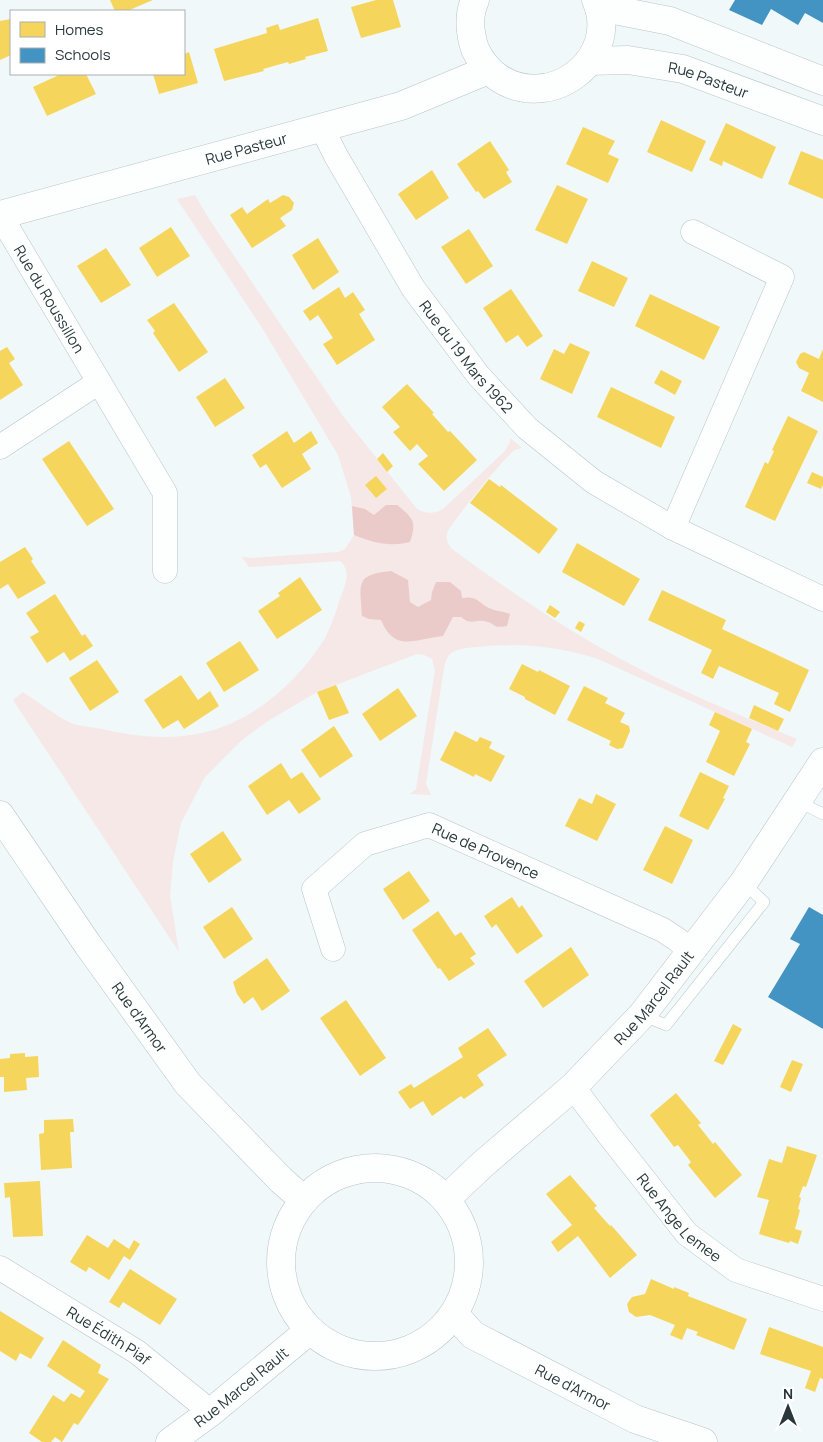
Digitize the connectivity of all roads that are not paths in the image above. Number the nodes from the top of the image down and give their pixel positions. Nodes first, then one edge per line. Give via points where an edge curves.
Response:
1 (473, 1) edge
2 (597, 4) edge
3 (590, 61) junction
4 (488, 70) junction
5 (823, 81) edge
6 (823, 121) edge
7 (322, 128) junction
8 (1, 215) edge
9 (693, 232) dead end
10 (99, 382) junction
11 (0, 447) edge
12 (673, 528) junction
13 (164, 572) dead end
14 (823, 599) edge
15 (823, 762) edge
16 (797, 801) junction
17 (823, 814) edge
18 (0, 815) edge
19 (744, 882) junction
20 (333, 949) dead end
21 (690, 952) junction
22 (642, 1015) junction
23 (573, 1087) junction
24 (446, 1199) junction
25 (304, 1200) junction
26 (0, 1268) edge
27 (823, 1299) edge
28 (454, 1314) junction
29 (310, 1330) junction
30 (211, 1412) junction
31 (170, 1442) edge
32 (703, 1442) edge

1 - 4 street via 472,39
2 - 3 street via 601,26 598,44
2 - 5 street via 670,21
3 - 4 street via 560,85 541,89 513,85
3 - 6 street, Rue Pasteur via 628,60 682,69
4 - 7 street, Rue Pasteur via 401,106
7 - 8 street, Rue Pasteur
7 - 12 street, Rue du 19 Mars 1962 via 413,288 478,375 528,428 594,482
8 - 10 street, Rue du Roussillon
9 - 12 street via 782,277
10 - 11 street
10 - 13 street, Rue du Roussillon via 164,492
12 - 14 street, Rue du 19 Mars 1962
15 - 16 street, Rue Marcel Rault
16 - 17 lane
16 - 19 street, Rue Marcel Rault
18 - 25 street, Rue d'Armor via 188,1084
19 - 21 street, Rue Marcel Rault
19 - 22 lane via 764,902 666,1025
20 - 21 street, Rue de Provence via 314,889 365,844 429,825 663,930
21 - 22 street, Rue Marcel Rault
22 - 23 street, Rue Marcel Rault
23 - 24 street, Rue Marcel Rault
23 - 27 street, Rue Ange Lemee via 687,1234 736,1270
24 - 25 street via 420,1179 390,1169 358,1169 328,1180
24 - 28 street via 462,1225 469,1255 466,1286
25 - 29 street via 288,1224 281,1252 282,1281 292,1308
26 - 30 street, Rue Édith Piaf via 137,1352
28 - 29 street via 436,1335 412,1348 386,1356 358,1355 332,1346
28 - 32 street, Rue d'Armor via 473,1335 527,1363 635,1418
29 - 30 street, Rue Marcel Rault
30 - 31 street, Rue Marcel Rault

